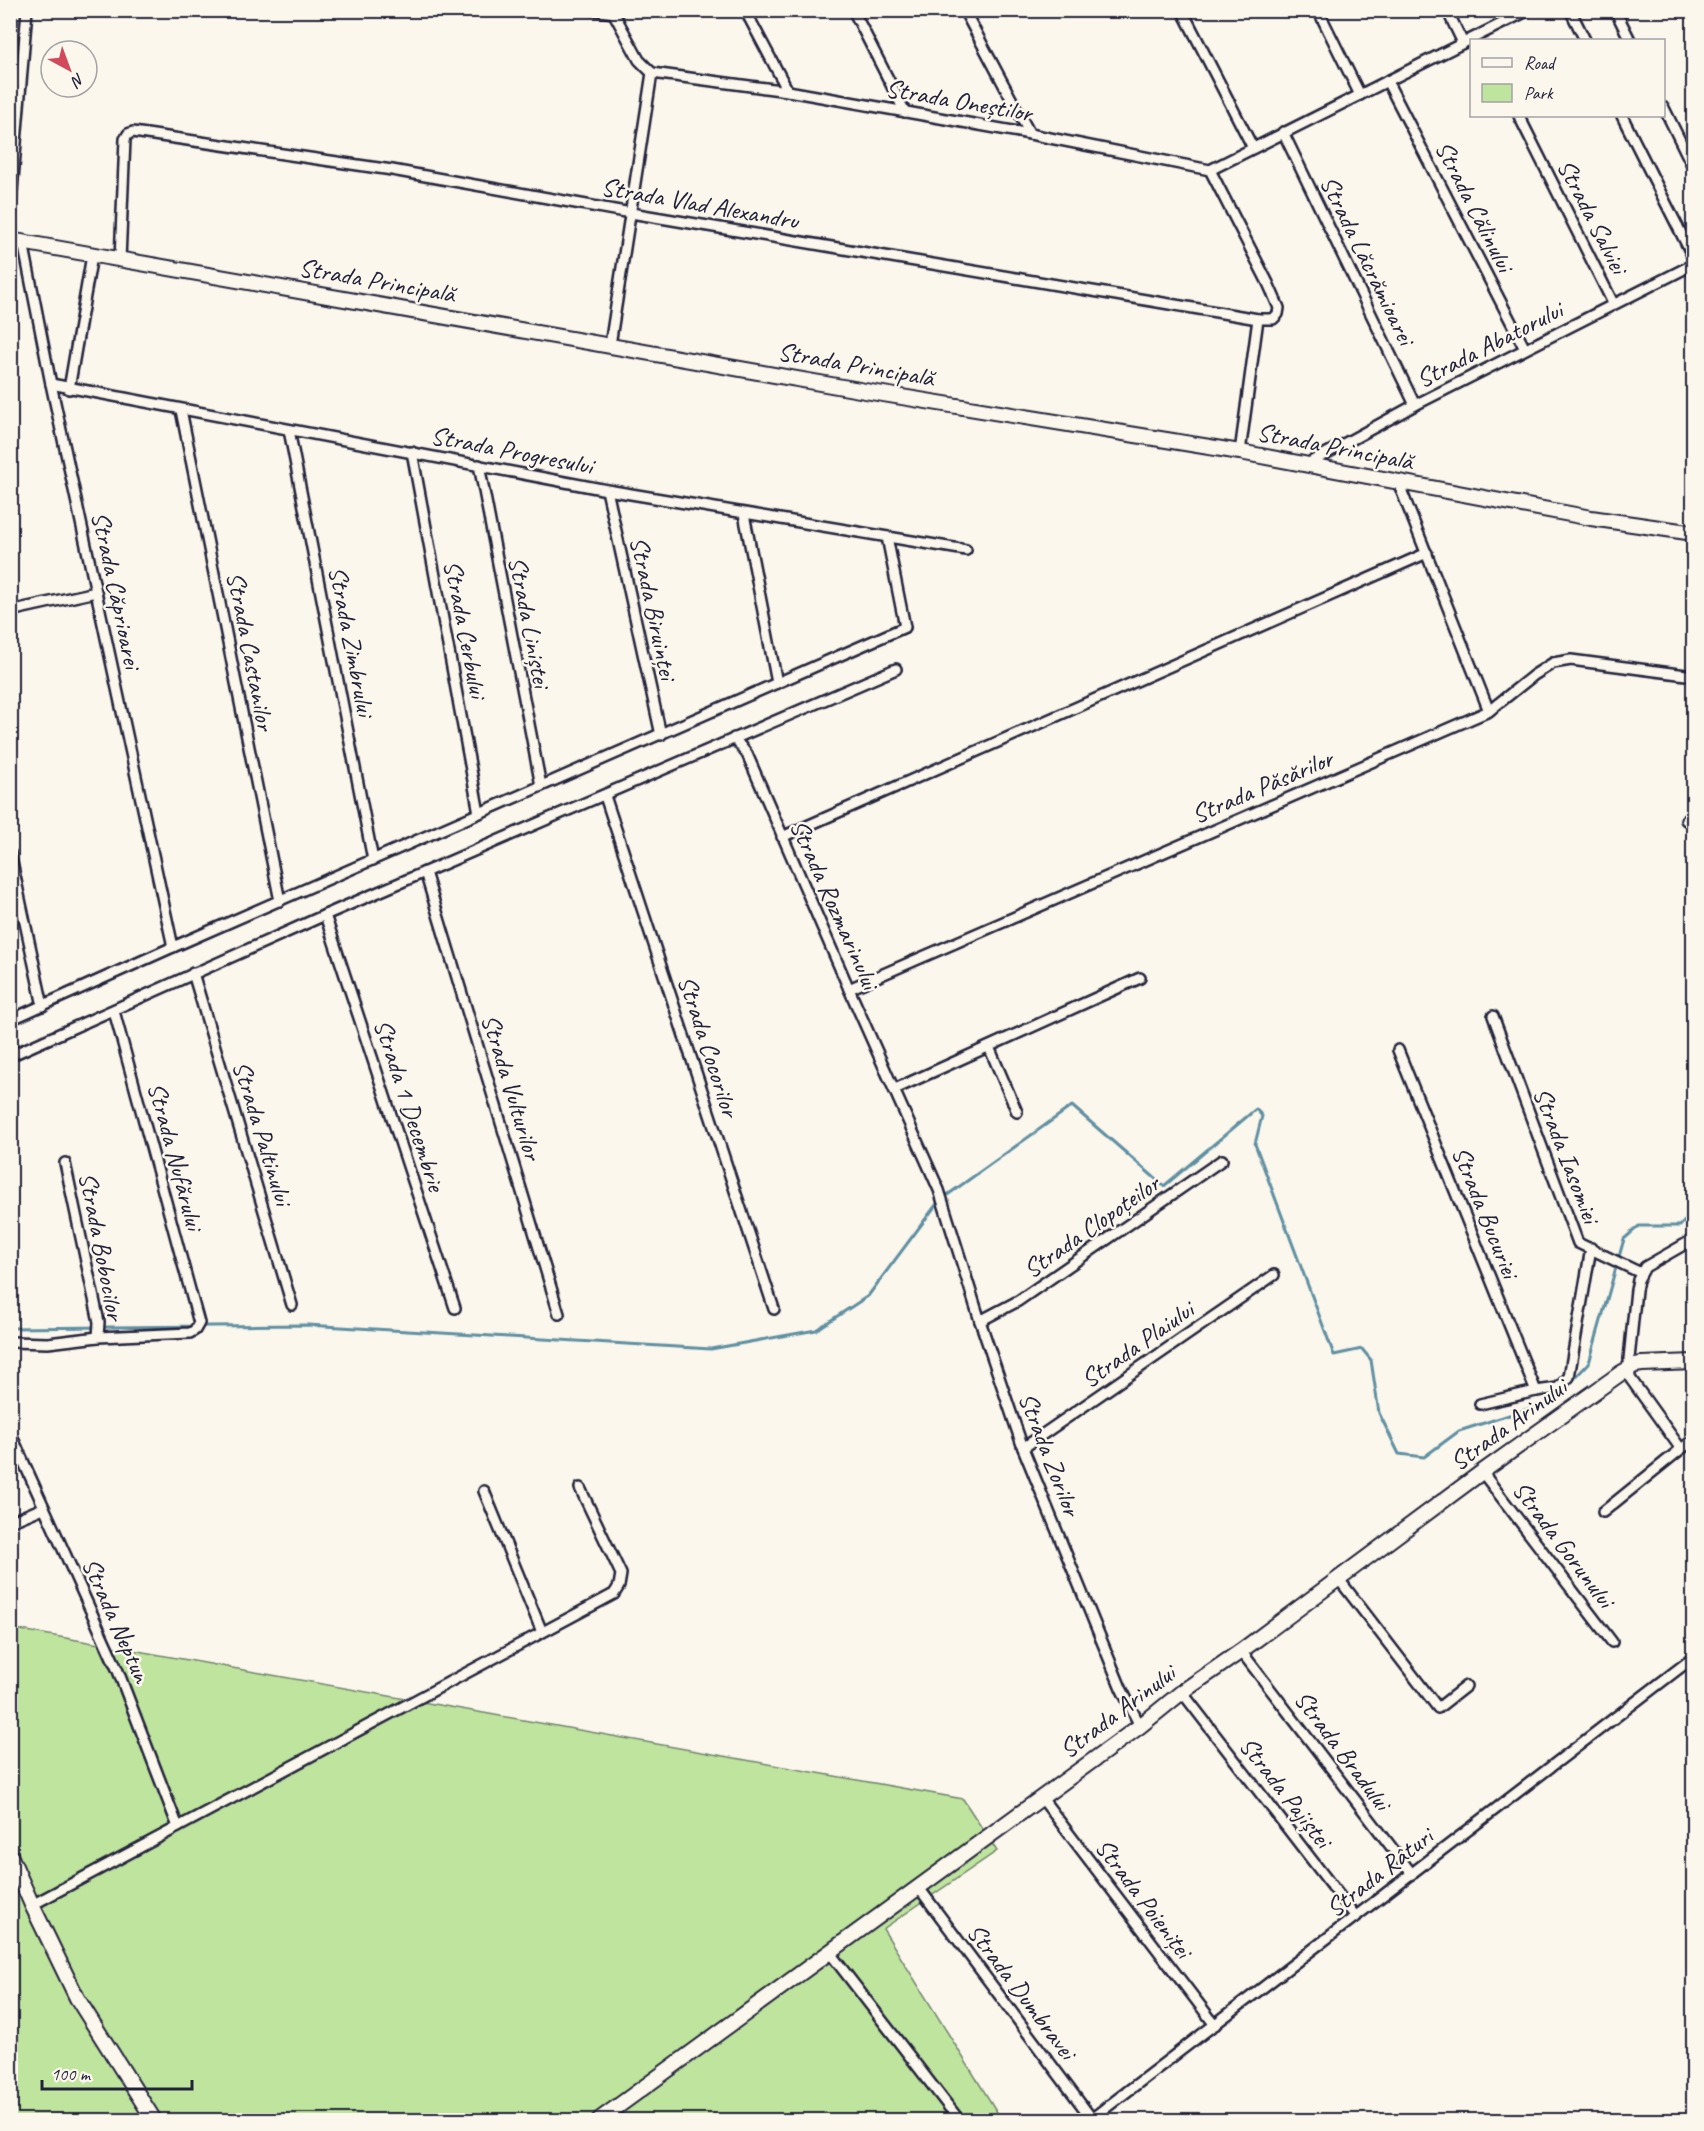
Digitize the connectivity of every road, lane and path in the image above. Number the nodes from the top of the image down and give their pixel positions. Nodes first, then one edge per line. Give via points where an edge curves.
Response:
1 (27, 10) edge
2 (593, 10) edge
3 (746, 10) edge
4 (853, 10) edge
5 (964, 10) edge
6 (1182, 10) edge
7 (1318, 10) edge
8 (1447, 10) edge
9 (1529, 10) edge
10 (1570, 10) edge
11 (1615, 10) edge
12 (613, 12) edge
13 (1516, 13) edge
14 (1480, 38) edge
15 (1584, 39) edge
16 (1630, 39) edge
17 (1470, 41) edge
18 (1463, 43) junction
19 (652, 73) junction
20 (1387, 81) junction
21 (788, 91) junction
22 (1360, 94) junction
23 (1665, 110) edge
24 (905, 112) junction
25 (1520, 117) edge
26 (1623, 117) edge
27 (1283, 132) junction
28 (1030, 134) junction
29 (1253, 148) junction
30 (1694, 169) edge
31 (1210, 170) junction
32 (632, 213) junction
33 (10, 216) edge
34 (17, 241) edge
35 (92, 255) junction
36 (1694, 259) edge
37 (120, 260) junction
38 (1694, 264) edge
39 (1613, 303) junction
40 (1258, 319) junction
41 (610, 345) junction
42 (1525, 350) junction
43 (51, 384) junction
44 (69, 389) junction
45 (1416, 405) junction
46 (181, 410) junction
47 (289, 430) junction
48 (412, 452) junction
49 (1240, 452) junction
50 (479, 465) junction
51 (1305, 465) junction
52 (1398, 482) junction
53 (607, 490) junction
54 (744, 514) junction
55 (1694, 533) edge
56 (887, 537) junction
57 (966, 550) dead end
58 (1426, 553) junction
59 (96, 592) junction
60 (10, 612) edge
61 (896, 669) dead end
62 (1694, 676) edge
63 (777, 683) junction
64 (1489, 711) junction
65 (661, 735) junction
66 (734, 738) junction
67 (541, 786) junction
68 (605, 796) junction
69 (480, 813) junction
70 (782, 837) junction
71 (10, 853) edge
72 (373, 860) junction
73 (426, 872) junction
74 (280, 901) junction
75 (326, 915) junction
76 (173, 947) junction
77 (193, 974) junction
78 (1140, 978) dead end
79 (849, 989) junction
80 (43, 1006) junction
81 (114, 1011) junction
82 (1493, 1016) dead end
83 (10, 1020) edge
84 (989, 1047) junction
85 (1398, 1050) dead end
86 (10, 1056) edge
87 (895, 1089) junction
88 (1017, 1112) dead end
89 (1222, 1160) dead end
90 (65, 1163) dead end
91 (939, 1190) joint
92 (1694, 1239) edge
93 (1591, 1248) junction
94 (1641, 1273) junction
95 (1274, 1275) dead end
96 (292, 1305) dead end
97 (455, 1308) dead end
98 (774, 1309) dead end
99 (559, 1314) dead end
100 (980, 1321) junction
101 (98, 1337) junction
102 (10, 1342) edge
103 (1694, 1362) edge
104 (1629, 1368) junction
105 (1536, 1391) junction
106 (1480, 1404) dead end
107 (10, 1432) edge
108 (1694, 1440) edge
109 (1023, 1448) junction
110 (1681, 1449) junction
111 (1482, 1472) junction
112 (580, 1488) dead end
113 (484, 1491) dead end
114 (44, 1508) junction
115 (1603, 1512) dead end
116 (10, 1522) edge
117 (1338, 1578) junction
118 (542, 1632) junction
119 (1612, 1642) dead end
120 (1241, 1651) junction
121 (1694, 1657) edge
122 (1466, 1686) dead end
123 (1182, 1692) junction
124 (1140, 1726) junction
125 (1041, 1797) junction
126 (178, 1827) junction
127 (10, 1855) edge
128 (1412, 1874) junction
129 (919, 1888) junction
130 (32, 1905) junction
131 (1356, 1917) junction
132 (830, 1953) junction
133 (1215, 2025) junction
134 (1091, 2120) edge
135 (154, 2121) edge
136 (599, 2121) edge
137 (959, 2121) edge

1 - 33 street
2 - 12 street
3 - 21 street
4 - 24 street
5 - 28 street
6 - 29 street
7 - 22 street
8 - 18 street
9 - 13 street
10 - 15 street
11 - 16 street
12 - 19 street via 639,60
13 - 14 street
17 - 18 street
18 - 20 street
19 - 21 street, Strada Oneștilor
19 - 32 street
20 - 22 street
20 - 42 street, Strada Călinului
21 - 24 street, Strada Oneștilor
22 - 27 street
23 - 30 street
24 - 28 street, Strada Oneștilor
25 - 39 street, Strada Salviei
26 - 36 street
27 - 29 street
27 - 45 street, Strada Lăcrămioarei
28 - 31 street, Strada Oneștilor
29 - 31 street
31 - 40 street via 1279,308 1273,319
32 - 37 street, Strada Vlad Alexandru via 392,170 134,132 125,139
32 - 40 street, Strada Vlad Alexandru
32 - 41 street
34 - 35 main road, Strada Principală
34 - 43 street, Strada Căprioarei
35 - 37 main road, Strada Principală
35 - 44 street
37 - 41 main road, Strada Principală
38 - 39 street, Strada Abatorului
39 - 42 street, Strada Abatorului
40 - 49 street
41 - 49 main road, Strada Principală
42 - 45 street, Strada Abatorului
43 - 44 street, Strada Progresului
43 - 59 street, Strada Căprioarei
44 - 46 street, Strada Progresului
45 - 51 street, Strada Abatorului
46 - 47 street, Strada Progresului
46 - 74 street, Strada Castanilor
47 - 48 street, Strada Progresului
47 - 72 street, Strada Zimbrului
48 - 50 street, Strada Progresului
48 - 69 street, Strada Cerbului
49 - 51 main road, Strada Principală
50 - 53 street, Strada Progresului
50 - 67 street, Strada Liniștei
51 - 52 main road, Strada Principală
52 - 55 main road, Strada Principală
52 - 58 street
53 - 54 street, Strada Progresului
53 - 65 street, Strada Biruinței
54 - 56 street, Strada Progresului
54 - 63 street
56 - 57 street, Strada Progresului
56 - 63 street via 906,627
58 - 64 street
58 - 70 street
59 - 60 street
59 - 76 street, Strada Căprioarei
61 - 66 street
62 - 64 street, Strada Păsărilor via 1571,660 1553,663
63 - 65 street
64 - 79 street, Strada Păsărilor
65 - 67 street
66 - 68 street
66 - 70 street, Strada Rozmarinului via 747,754
67 - 69 street
68 - 73 street
68 - 98 street, Strada Cocorilor
69 - 72 street
70 - 79 street, Strada Rozmarinului
71 - 80 street
72 - 74 street
73 - 75 street
73 - 99 street, Strada Vulturilor
74 - 76 street
75 - 77 street
75 - 97 street, Strada 1 Decembrie
76 - 80 street
77 - 81 street
77 - 96 street, Strada Paltinului
78 - 84 street
79 - 87 street, Strada Rozmarinului
80 - 83 street
81 - 86 street
81 - 101 street, Strada Nufărului via 197,1322 190,1333
82 - 93 street, Strada Iasomiei via 1578,1243
84 - 87 street
84 - 88 street
85 - 105 street, Strada Bucuriei
87 - 91 street, Strada Rozmarinului
89 - 100 street, Strada Clopoțeilor via 1018,1301
90 - 101 street, Strada Bobocilor via 99,1322
91 - 100 street, Strada Zorilor
92 - 94 street
93 - 94 street, Strada Iasomiei
93 - 105 street via 1569,1377 1558,1388
94 - 104 street
95 - 109 street, Strada Plaiului
100 - 109 street, Strada Zorilor
101 - 102 street via 48,1343
103 - 104 main road
104 - 110 street via 1632,1383
104 - 111 main road, Strada Arinului
105 - 106 street
107 - 114 street, Strada Neptun
108 - 110 street
109 - 124 street, Strada Zorilor
110 - 115 street
111 - 117 main road, Strada Arinului
111 - 119 street, Strada Gorunului
112 - 118 street via 621,1580 614,1594
113 - 118 street
114 - 116 street
114 - 126 street, Strada Neptun via 118,1671
117 - 120 main road, Strada Arinului
117 - 122 street via 1438,1708
118 - 126 street
120 - 123 main road, Strada Arinului
120 - 128 street, Strada Bradului
121 - 128 street, Strada Râturi
123 - 124 main road, Strada Arinului
123 - 131 street, Strada Pajiștei
124 - 125 main road, Strada Arinului
125 - 129 main road, Strada Arinului
125 - 133 street, Strada Poieniței
126 - 130 street
127 - 130 main road
128 - 131 street, Strada Râturi
129 - 132 main road, Strada Arinului
129 - 134 street, Strada Dumbravei
130 - 135 main road via 77,1998
131 - 133 street, Strada Râturi
132 - 136 main road, Strada Arinului
132 - 137 street
133 - 134 street, Strada Râturi

